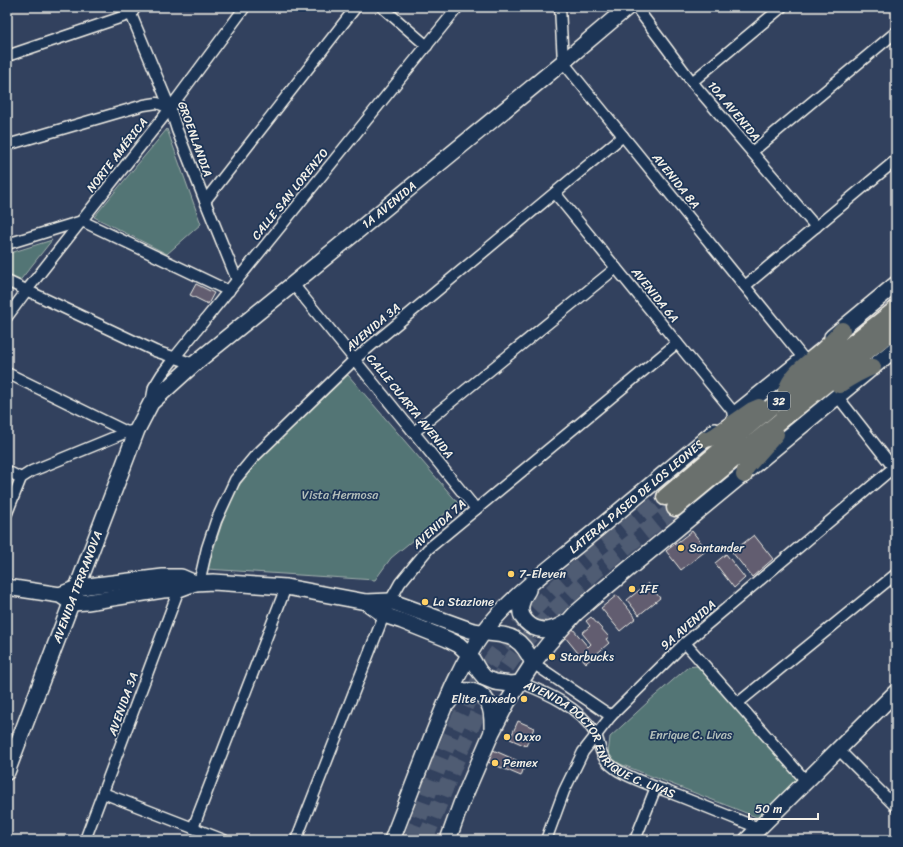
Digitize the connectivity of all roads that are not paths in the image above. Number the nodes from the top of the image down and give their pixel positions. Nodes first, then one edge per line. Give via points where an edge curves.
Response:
1 (245, 7) edge
2 (356, 7) edge
3 (382, 7) edge
4 (458, 7) edge
5 (560, 7) edge
6 (628, 7) edge
7 (636, 7) edge
8 (782, 7) edge
9 (132, 9) edge
10 (896, 32) edge
11 (427, 46) junction
12 (7, 56) edge
13 (563, 62) junction
14 (692, 82) junction
15 (170, 108) junction
16 (623, 136) junction
17 (7, 145) edge
18 (752, 152) junction
19 (896, 160) edge
20 (555, 193) junction
21 (205, 201) junction
22 (82, 221) junction
23 (816, 227) junction
24 (7, 244) edge
25 (616, 268) junction
26 (237, 280) junction
27 (7, 281) edge
28 (293, 284) junction
29 (896, 284) edge
30 (745, 286) junction
31 (27, 290) junction
32 (229, 291) junction
33 (896, 309) edge
34 (7, 317) edge
35 (896, 328) edge
36 (842, 330) junction
37 (677, 343) junction
38 (896, 348) edge
39 (175, 357) junction
40 (355, 359) junction
41 (804, 359) junction
42 (194, 364) junction
43 (873, 367) junction
44 (7, 373) edge
45 (815, 393) junction
46 (785, 396) junction
47 (838, 397) junction
48 (151, 403) junction
49 (770, 408) junction
50 (736, 414) junction
51 (786, 416) junction
52 (132, 431) junction
53 (414, 432) junction
54 (706, 439) junction
55 (895, 469) edge
56 (7, 471) edge
57 (744, 474) junction
58 (21, 478) junction
59 (476, 509) junction
60 (7, 512) edge
61 (896, 574) edge
62 (533, 582) junction
63 (189, 583) junction
64 (7, 586) edge
65 (286, 587) junction
66 (77, 588) junction
67 (66, 599) junction
68 (390, 601) junction
69 (366, 602) junction
70 (384, 615) junction
71 (568, 622) junction
72 (483, 633) junction
73 (685, 643) junction
74 (469, 654) junction
75 (533, 663) junction
76 (521, 683) junction
77 (896, 692) edge
78 (738, 703) junction
79 (442, 711) junction
80 (611, 716) junction
81 (492, 732) junction
82 (596, 735) junction
83 (838, 749) junction
84 (11, 753) edge
85 (7, 772) edge
86 (806, 781) junction
87 (656, 787) junction
88 (103, 793) junction
89 (896, 807) edge
90 (193, 828) junction
91 (760, 828) junction
92 (85, 840) edge
93 (224, 840) edge
94 (296, 840) edge
95 (392, 840) edge
96 (448, 840) edge
97 (546, 840) edge
98 (635, 840) edge
99 (747, 840) edge

1 - 15 street, NORTE AMÉRICA
2 - 21 street
3 - 11 street
4 - 11 street, CALLE SAN LORENZO
5 - 13 street
6 - 13 street, 1A AVENIDA
7 - 14 street, 10A AVENIDA
8 - 14 street
9 - 12 street
9 - 15 street, GROENLANDIA
10 - 18 street
11 - 26 street, CALLE SAN LORENZO
13 - 16 street, AVENIDA 8A
13 - 28 street, 1A AVENIDA
14 - 18 street, 10A AVENIDA
15 - 17 street via 157,103 144,105
15 - 21 street, GROENLANDIA
15 - 22 street, NORTE AMÉRICA
16 - 20 street, AVENIDA 3A
16 - 30 street, AVENIDA 8A
18 - 23 street, 10A AVENIDA
19 - 23 street
20 - 25 street, AVENIDA 6A
20 - 40 street, AVENIDA 3A
21 - 26 street, GROENLANDIA
22 - 24 street
22 - 31 street, NORTE AMÉRICA
22 - 32 street
23 - 30 street
25 - 37 street, AVENIDA 6A
25 - 53 street
26 - 32 street, CALLE SAN LORENZO
27 - 31 street
28 - 40 street, CALLE CUARTA AVENIDA
28 - 42 street, 1A AVENIDA
29 - 36 street, LATERAL PASEO DE LOS LEONES
30 - 41 street, AVENIDA 8A
31 - 34 street, NORTE AMÉRICA
31 - 39 street via 155,351
32 - 39 street, CALLE SAN LORENZO
33 - 46 main road, 32
35 - 45 main road, 32
36 - 41 street, LATERAL PASEO DE LOS LEONES
36 - 46 main road via 795,375 786,389
37 - 50 street, AVENIDA 6A
37 - 59 street, AVENIDA 7A
38 - 43 street
39 - 42 street
39 - 48 street, CALLE SAN LORENZO via 154,387
40 - 53 street, CALLE CUARTA AVENIDA
40 - 63 street, AVENIDA 3A via 254,457 235,480 207,548
41 - 50 street, LATERAL PASEO DE LOS LEONES
42 - 48 street, 1A AVENIDA
43 - 45 main road via 852,376 827,392
43 - 47 street
44 - 52 street
45 - 51 main road, 32
46 - 49 main road, 32
47 - 55 street
47 - 57 street
48 - 52 street, AVENIDA TERRANOVA
49 - 51 main road, 32 via 670,502
49 - 54 main road via 764,406 752,410
50 - 54 street, LATERAL PASEO DE LOS LEONES
51 - 57 main road via 778,432 747,467
52 - 58 street via 32,471
52 - 66 street, AVENIDA TERRANOVA
53 - 59 street, CALLE CUARTA AVENIDA
54 - 62 street, LATERAL PASEO DE LOS LEONES
55 - 73 street, 9A AVENIDA
56 - 58 street
57 - 71 street via 598,594
58 - 60 street
59 - 68 street, AVENIDA 7A via 428,549 400,583
61 - 78 street
62 - 71 street via 521,606 521,615 526,622 540,630 549,630
62 - 72 street, LATERAL PASEO DE LOS LEONES
63 - 65 street, AVENIDA DOCTOR ENRIQUE C. LIVAS
63 - 66 street, AVENIDA DOCTOR ENRIQUE C. LIVAS via 163,577
63 - 67 street, AVENIDA DOCTOR ENRIQUE C. LIVAS via 163,590 87,602
63 - 88 street, AVENIDA 3A
64 - 67 street, AVENIDA DOCTOR ENRIQUE C. LIVAS
65 - 69 street, AVENIDA DOCTOR ENRIQUE C. LIVAS
65 - 90 street
66 - 67 street, AVENIDA DOCTOR ENRIQUE C. LIVAS
67 - 84 street, AVENIDA TERRANOVA
68 - 69 street, AVENIDA DOCTOR ENRIQUE C. LIVAS
68 - 70 street, AVENIDA 7A
68 - 72 street, AVENIDA DOCTOR ENRIQUE C. LIVAS
69 - 70 street, AVENIDA DOCTOR ENRIQUE C. LIVAS
70 - 74 street, AVENIDA DOCTOR ENRIQUE C. LIVAS via 447,639
70 - 94 street, AVENIDA 7A
71 - 75 street
72 - 74 street, LATERAL PASEO DE LOS LEONES
72 - 75 street, AVENIDA DOCTOR ENRIQUE C. LIVAS via 502,634 514,638 523,645
73 - 78 street
73 - 80 street, 9A AVENIDA
74 - 76 street, AVENIDA DOCTOR ENRIQUE C. LIVAS via 486,678 495,682
74 - 79 street, LATERAL PASEO DE LOS LEONES
75 - 76 street
75 - 80 street, AVENIDA DOCTOR ENRIQUE C. LIVAS
76 - 81 street
76 - 82 street, AVENIDA DOCTOR ENRIQUE C. LIVAS via 540,690 571,708
77 - 83 street
78 - 86 street
79 - 81 street via 456,694 476,692 483,696 488,704
79 - 95 street, LATERAL PASEO DE LOS LEONES
80 - 82 street, 9A AVENIDA
81 - 96 street
82 - 87 street, AVENIDA DOCTOR ENRIQUE C. LIVAS via 601,753 617,770
82 - 97 street, 9A AVENIDA via 574,770
83 - 86 street
83 - 89 street
84 - 85 street, AVENIDA TERRANOVA
86 - 91 street
87 - 91 street, AVENIDA DOCTOR ENRIQUE C. LIVAS
87 - 98 street
88 - 90 street
88 - 92 street, AVENIDA 3A
90 - 93 street
91 - 99 street

